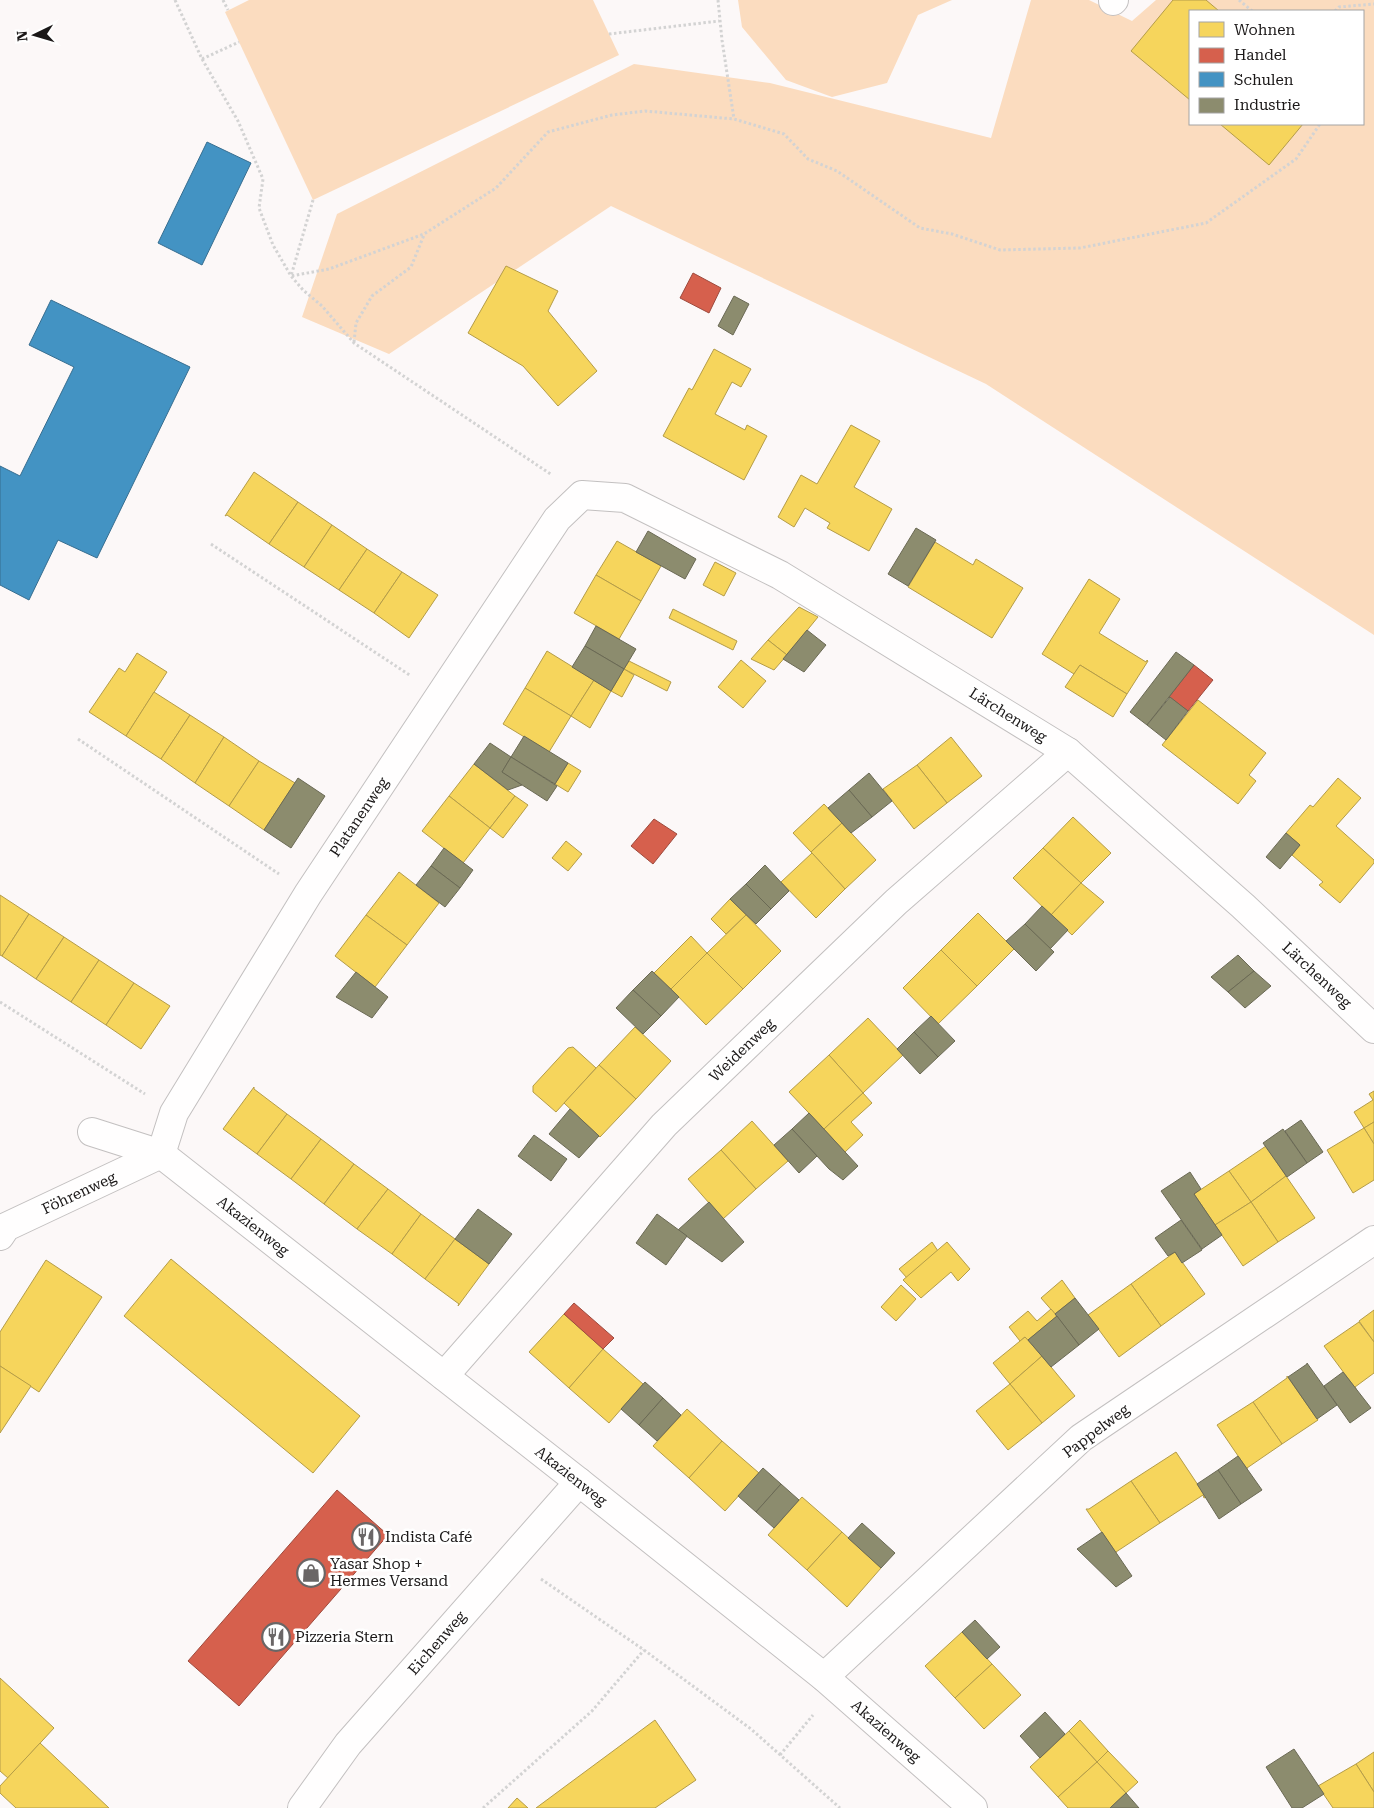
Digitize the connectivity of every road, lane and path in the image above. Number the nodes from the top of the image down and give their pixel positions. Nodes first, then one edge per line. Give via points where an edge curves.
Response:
1 (175, 0) edge
2 (223, 0) edge
3 (718, 0) edge
4 (1239, 0) edge
5 (1374, 4) edge
6 (228, 10) dead end
7 (1251, 10) edge
8 (1336, 10) edge
9 (720, 21) junction
10 (609, 34) dead end
11 (239, 42) dead end
12 (202, 59) junction
13 (734, 119) junction
14 (1319, 125) edge
15 (313, 200) dead end
16 (424, 234) junction
17 (291, 276) junction
18 (354, 343) junction
19 (582, 495) junction
20 (211, 544) dead end
21 (440, 696) junction
22 (78, 739) dead end
23 (1068, 752) junction
24 (308, 894) junction
25 (0, 1002) edge
26 (1374, 1029) edge
27 (174, 1113) junction
28 (92, 1132) dead end
29 (161, 1154) junction
30 (0, 1236) edge
31 (1374, 1240) edge
32 (444, 1376) junction
33 (579, 1482) junction
34 (512, 1558) junction
35 (644, 1650) junction
36 (830, 1682) junction
37 (780, 1754) junction
38 (302, 1808) edge
39 (483, 1808) edge
40 (840, 1808) edge
41 (973, 1808) edge

1 - 12 path
2 - 6 path
3 - 9 path
4 - 7 path
5 - 8 path via 1339,6
9 - 10 path
9 - 13 path
11 - 12 path
12 - 17 path via 238,121 263,179 259,208 273,245
13 - 14 path via 784,134 808,159 837,171 920,228 952,234 1000,250 1080,248 1206,223 1296,159
13 - 16 path via 645,111 612,115 548,132 496,188
15 - 17 path
16 - 17 path via 329,269
16 - 18 path via 411,267 372,296 356,323
17 - 18 path
18 - 19 path
19 - 21 street, Platanenweg via 558,519
19 - 23 street, Lärchenweg via 625,498 780,574
20 - 21 path
21 - 24 street, Platanenweg
22 - 24 path
23 - 26 street, Lärchenweg via 1243,906
23 - 32 street, Weidenweg via 896,902 664,1125
24 - 27 street, Platanenweg
25 - 27 path
27 - 29 street, Platanenweg
28 - 29 street
29 - 30 street, Föhrenweg via 6,1226
29 - 32 street, Akazienweg
31 - 36 street, Pappelweg via 1081,1438
32 - 33 street, Akazienweg
33 - 34 street, Eichenweg
33 - 36 street, Akazienweg
34 - 35 path
34 - 38 street, Eichenweg via 348,1744
35 - 37 path
35 - 39 path via 592,1711
36 - 37 path
36 - 41 street, Akazienweg
37 - 40 path

